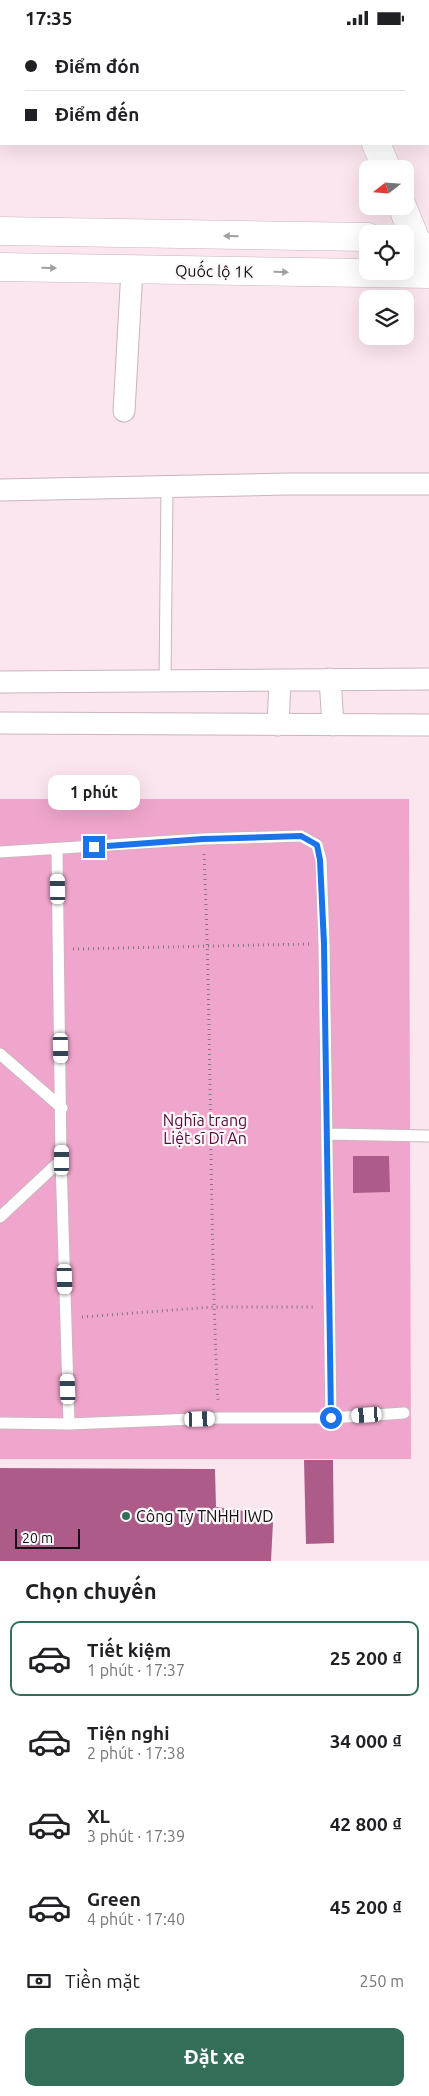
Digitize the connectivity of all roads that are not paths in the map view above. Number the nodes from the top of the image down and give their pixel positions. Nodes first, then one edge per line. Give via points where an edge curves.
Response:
1 (376, 145) edge
2 (383, 160) edge
3 (406, 215) edge
4 (0, 231) edge
5 (359, 237) edge
6 (416, 237) edge
7 (429, 261) edge
8 (0, 267) edge
9 (132, 270) junction
10 (429, 274) edge
11 (124, 411) dead end
12 (429, 484) edge
13 (167, 487) junction
14 (0, 490) edge
15 (330, 679) junction
16 (429, 679) edge
17 (280, 680) junction
18 (165, 681) junction
19 (0, 682) edge
20 (0, 723) edge
21 (278, 725) junction
22 (333, 725) junction
23 (429, 725) edge
24 (57, 850) junction
25 (0, 852) edge
26 (0, 1054) edge
27 (62, 1108) junction
28 (328, 1134) junction
29 (429, 1136) edge
30 (62, 1160) junction
31 (0, 1217) edge
32 (404, 1413) dead end
33 (331, 1418) junction
34 (0, 1423) edge
35 (69, 1424) junction

1 - 2 main road
3 - 6 main road
5 -> 4 main road
6 - 7 main road
8 -> 9 main road, Quốc lộ 1K
9 -> 10 main road, Quốc lộ 1K
9 - 11 street
12 - 13 street
13 - 14 street
13 - 18 lane
15 - 16 street
15 - 17 street
15 - 22 street
17 - 18 street
17 - 21 street
18 - 19 street
20 - 21 street
21 - 22 street
22 - 23 street
24 - 25 lane
24 - 27 lane
24 - 28 lane via 203,839 301,836 317,845 324,944
26 - 27 lane
27 - 30 lane
28 - 29 lane
28 - 33 lane
30 - 31 lane
30 - 35 lane
32 - 33 lane
33 - 35 lane via 219,1418
34 - 35 lane

